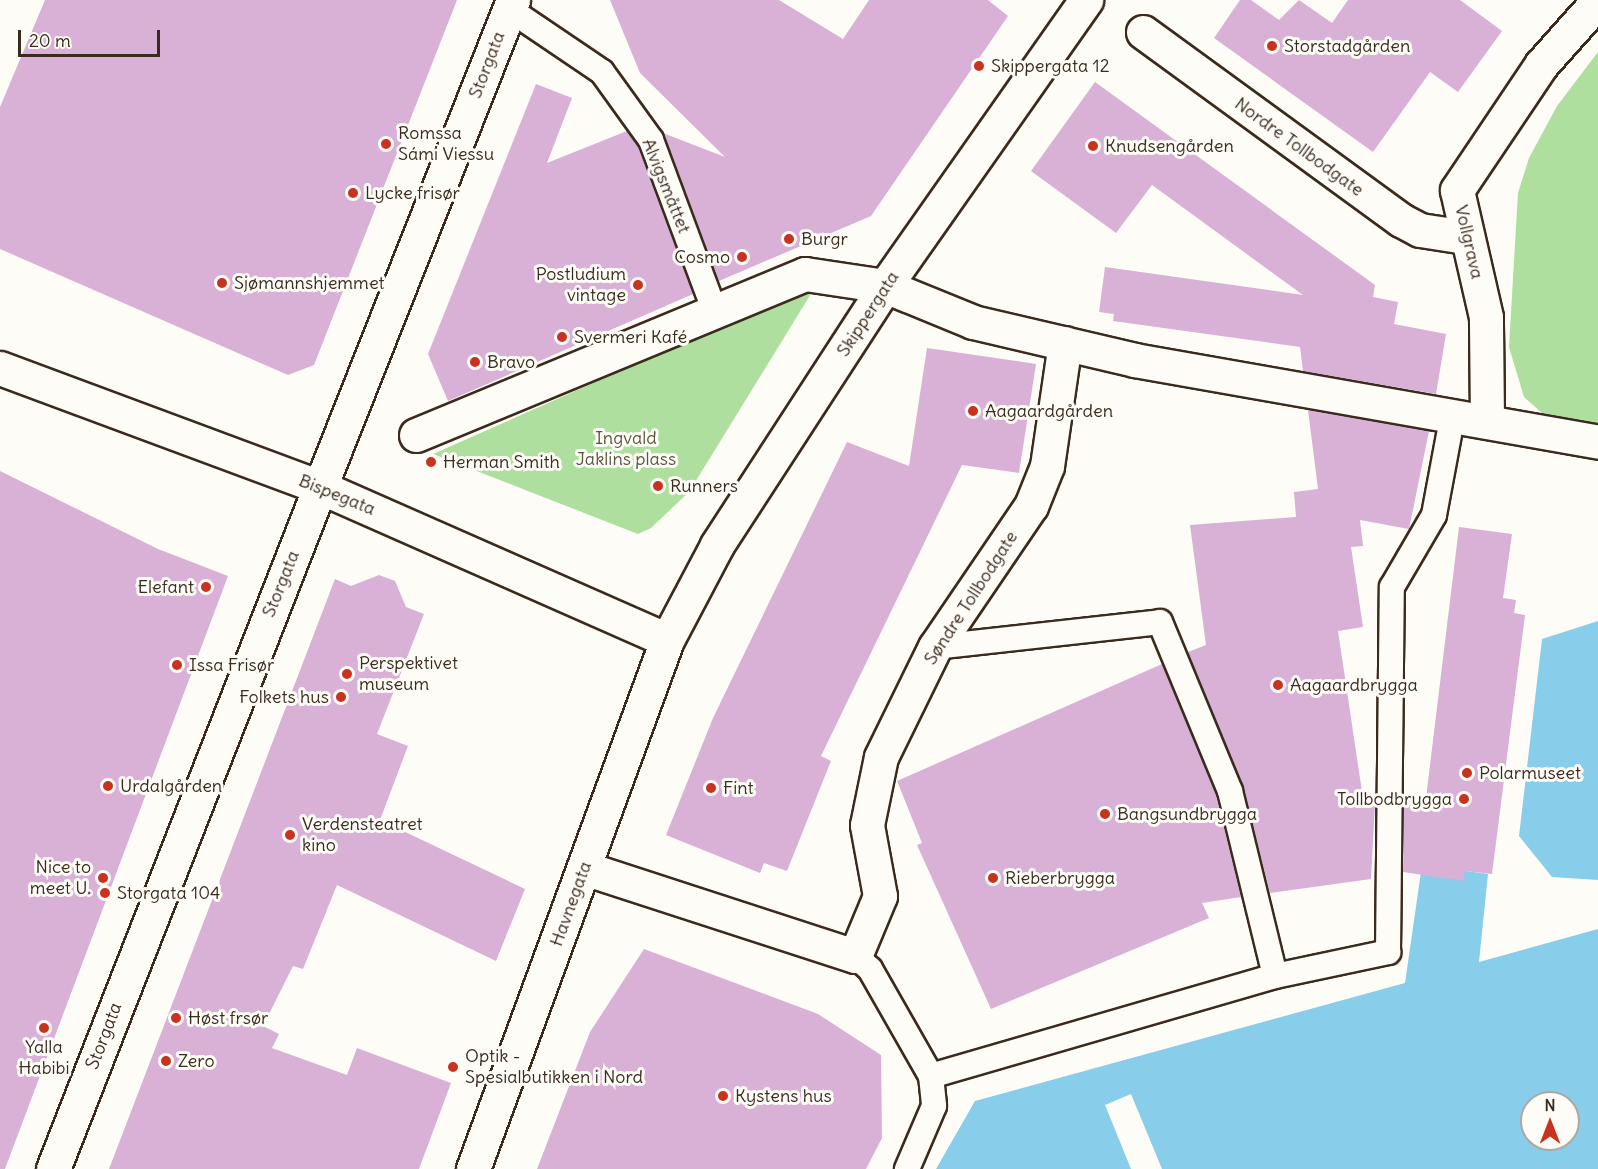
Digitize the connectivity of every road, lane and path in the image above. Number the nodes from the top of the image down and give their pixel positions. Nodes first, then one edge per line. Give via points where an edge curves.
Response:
1 (1086, 0) edge
2 (1598, 1) edge
3 (511, 5) edge
4 (1143, 32) dead end
5 (1466, 237) junction
6 (885, 286) junction
7 (715, 312) junction
8 (1065, 343) junction
9 (0, 368) edge
10 (1453, 413) junction
11 (1487, 420) junction
12 (416, 435) dead end
13 (1598, 442) edge
14 (320, 487) junction
15 (667, 640) junction
16 (935, 648) junction
17 (584, 868) junction
18 (855, 956) junction
19 (1275, 976) junction
20 (931, 1076) junction
21 (53, 1169) edge
22 (473, 1169) edge
23 (907, 1169) edge

1 - 6 street, Skippergata
2 - 5 street, Vollgrava via 1541,65 1457,190
3 - 7 lane, Alvigsmåttet via 602,72 651,140
3 - 14 street, Storgata
4 - 5 street, Nordre Tollbodgate via 1401,220 1420,230
5 - 11 street, Vollgrava via 1486,317
6 - 7 street via 805,274
6 - 8 street via 974,322
6 - 15 street, Skippergata via 717,545
7 - 12 street
8 - 10 street
8 - 16 street, Søndre Tollbodgate via 1047,466 1031,506
9 - 14 street, Bispegata
10 - 11 street
10 - 19 lane via 1434,515 1392,587 1388,952
11 - 13 street
14 - 15 street, Bispegata
14 - 21 street, Storgata
15 - 17 street, Havnegata
16 - 18 street, Søndre Tollbodgate via 881,757 867,825 880,896
16 - 19 lane via 1160,622 1230,791
17 - 18 street
17 - 22 street, Havnegata
18 - 20 lane via 870,969
19 - 20 lane
20 - 23 lane via 934,1106

